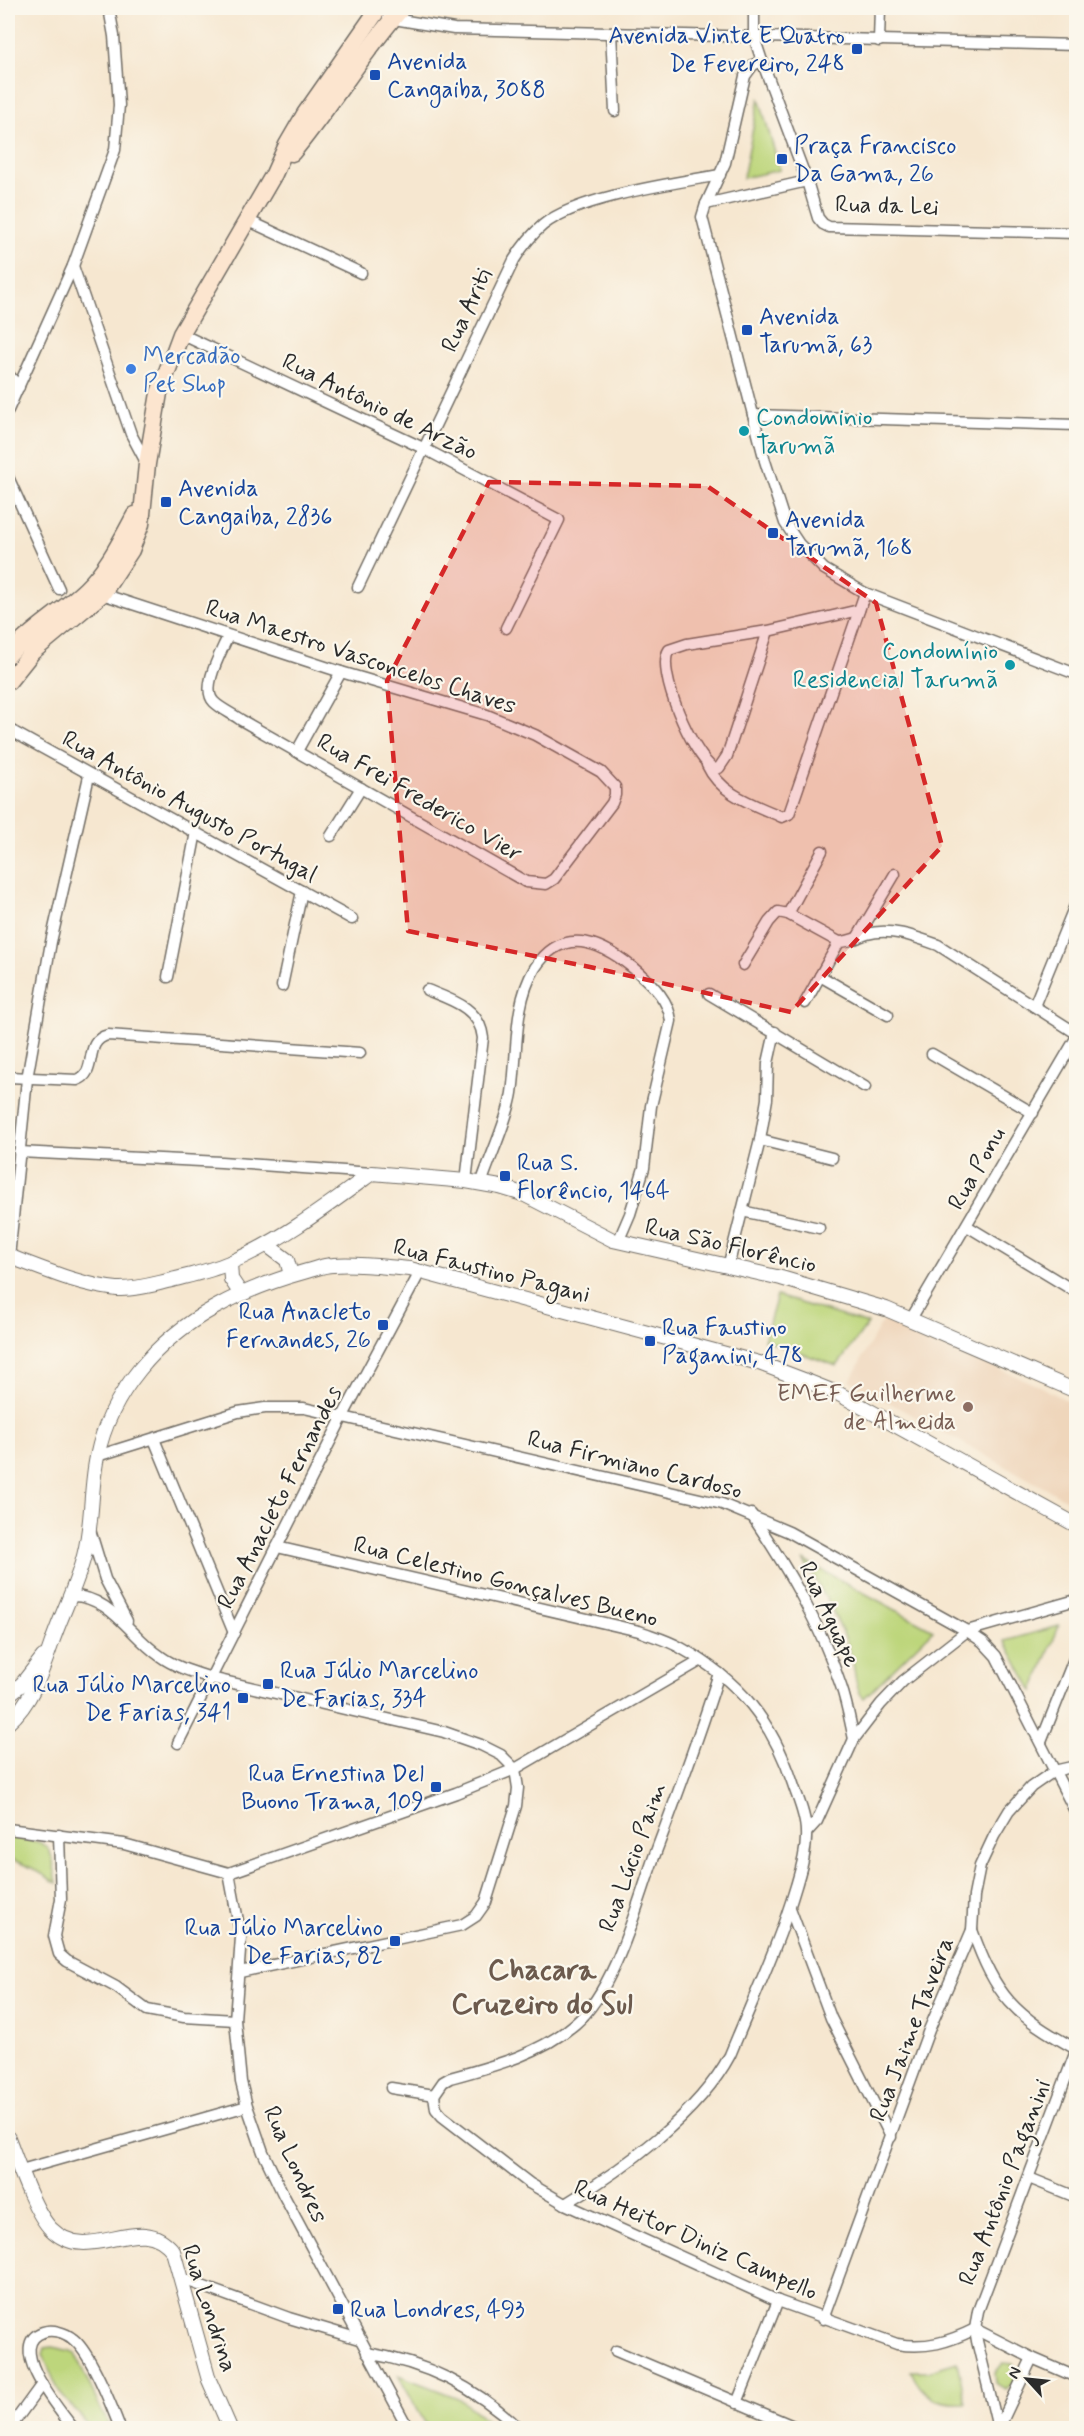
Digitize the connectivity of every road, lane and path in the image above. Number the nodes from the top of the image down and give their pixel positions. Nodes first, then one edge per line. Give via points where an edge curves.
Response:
1 (109, 8) edge
2 (754, 8) edge
3 (880, 8) edge
4 (386, 13) edge
5 (611, 33) junction
6 (754, 37) junction
7 (879, 41) junction
8 (1077, 45) edge
9 (762, 62) junction
10 (615, 111) dead end
11 (720, 176) junction
12 (807, 181) junction
13 (705, 204) junction
14 (248, 220) junction
15 (1077, 233) edge
16 (73, 266) junction
17 (362, 273) dead end
18 (181, 334) junction
19 (8, 374) edge
20 (19, 387) junction
21 (9, 403) edge
22 (753, 415) junction
23 (1077, 425) edge
24 (423, 448) junction
25 (147, 464) junction
26 (8, 477) edge
27 (142, 501) junction
28 (358, 587) dead end
29 (59, 589) dead end
30 (865, 593) junction
31 (102, 594) junction
32 (859, 610) junction
33 (506, 628) dead end
34 (768, 631) junction
35 (228, 636) junction
36 (12, 655) edge
37 (341, 672) junction
38 (1077, 674) edge
39 (8, 678) edge
40 (8, 729) edge
41 (297, 751) junction
42 (707, 765) junction
43 (601, 772) joint
44 (89, 776) junction
45 (361, 788) junction
46 (196, 832) junction
47 (331, 836) dead end
48 (822, 851) dead end
49 (895, 874) dead end
50 (303, 891) junction
51 (1077, 903) edge
52 (788, 914) junction
53 (352, 919) dead end
54 (857, 938) junction
55 (840, 942) junction
56 (743, 965) dead end
57 (820, 976) junction
58 (168, 977) dead end
59 (282, 986) dead end
60 (427, 990) dead end
61 (709, 994) dead end
62 (805, 1003) dead end
63 (1035, 1006) junction
64 (888, 1015) dead end
65 (775, 1032) junction
66 (1077, 1033) edge
67 (1077, 1038) edge
68 (360, 1053) dead end
69 (932, 1054) dead end
70 (8, 1077) edge
71 (27, 1079) junction
72 (865, 1087) dead end
73 (1033, 1113) junction
74 (760, 1140) junction
75 (19, 1152) junction
76 (832, 1158) dead end
77 (372, 1173) junction
78 (466, 1181) junction
79 (481, 1184) junction
80 (742, 1211) junction
81 (967, 1226) junction
82 (819, 1228) dead end
83 (618, 1242) junction
84 (267, 1245) junction
85 (8, 1256) edge
86 (230, 1263) junction
87 (728, 1267) junction
88 (420, 1272) junction
89 (291, 1275) junction
90 (1077, 1292) edge
91 (241, 1294) junction
92 (911, 1319) junction
93 (1077, 1391) edge
94 (343, 1416) junction
95 (154, 1439) junction
96 (97, 1456) junction
97 (751, 1514) junction
98 (1077, 1525) edge
99 (89, 1527) junction
100 (277, 1547) junction
101 (71, 1596) junction
102 (1077, 1600) edge
103 (968, 1631) junction
104 (234, 1632) junction
105 (136, 1637) junction
106 (51, 1645) junction
107 (1077, 1654) edge
108 (700, 1661) junction
109 (719, 1672) junction
110 (211, 1678) junction
111 (8, 1695) edge
112 (8, 1723) edge
113 (854, 1739) junction
114 (1041, 1742) junction
115 (178, 1743) dead end
116 (1077, 1766) edge
117 (515, 1769) junction
118 (1054, 1771) junction
119 (1077, 1813) edge
120 (8, 1830) edge
121 (807, 1832) junction
122 (59, 1836) junction
123 (229, 1873) junction
124 (790, 1908) junction
125 (972, 1930) junction
126 (240, 1972) junction
127 (235, 2020) junction
128 (1077, 2050) edge
129 (391, 2088) dead end
130 (434, 2095) junction
131 (247, 2106) junction
132 (891, 2137) junction
133 (8, 2138) edge
134 (21, 2170) junction
135 (1029, 2178) junction
136 (1077, 2197) edge
137 (565, 2204) junction
138 (180, 2278) junction
139 (778, 2301) junction
140 (823, 2319) junction
141 (975, 2329) junction
142 (359, 2339) junction
143 (616, 2351) dead end
144 (367, 2353) junction
145 (1032, 2358) junction
146 (1077, 2377) edge
147 (42, 2384) junction
148 (737, 2403) junction
149 (10, 2428) edge
150 (74, 2428) edge
151 (120, 2428) edge
152 (230, 2428) edge
153 (408, 2428) edge
154 (519, 2428) edge
155 (798, 2428) edge
156 (998, 2428) edge

1 - 16 street via 119,105 115,150
2 - 6 street, Rua da Lei
3 - 7 street
4 - 5 street via 454,29
4 - 14 main road via 305,114
5 - 6 street
5 - 10 street
6 - 7 street
6 - 9 street, Rua da Lei
7 - 8 street
9 - 11 street via 753,64 745,76
9 - 12 street, Rua da Lei
11 - 13 street
11 - 24 street, Rua Ariti via 609,198 565,211 544,223 514,260
12 - 13 street
12 - 15 street, Rua da Lei via 818,218 829,226
13 - 22 street via 703,225
14 - 17 street
14 - 18 main road
16 - 20 street
16 - 25 street via 129,428
18 - 24 street, Rua Antônio de Arzão
18 - 25 main road via 159,393
19 - 20 street
20 - 21 street
22 - 23 street
22 - 30 street via 785,523 824,569
24 - 28 street, Rua Ariti
24 - 33 street, Rua Antônio de Arzão via 559,520
25 - 27 main road
26 - 29 street
27 - 31 main road via 141,525 131,550
27 - 36 main road via 106,565 85,589 28,634
30 - 32 street
30 - 38 street
31 - 35 street, Rua Maestro Vasconcelos Chaves
31 - 36 main road via 32,652
32 - 34 street
32 - 42 street via 789,814 782,817 736,796 715,781
34 - 42 street via 727,756 719,768 714,770
34 - 42 street via 673,647 666,654 680,717 690,741
35 - 37 street, Rua Maestro Vasconcelos Chaves
35 - 41 street, Rua Frei Frederico Vier via 211,676 209,694 213,701
36 - 39 main road
37 - 41 street
37 - 43 street, Rua Maestro Vasconcelos Chaves via 487,715 535,735
40 - 44 street, Rua Antônio Augusto Portugal
41 - 45 street, Rua Frei Frederico Vier
43 - 45 street, Rua Frei Frederico Vier via 615,787 612,803 554,879 546,884 526,882
44 - 46 street, Rua Antônio Augusto Portugal
44 - 71 street via 51,942
45 - 47 street
46 - 50 street, Rua Antônio Augusto Portugal
46 - 58 street
48 - 52 street
49 - 54 street
50 - 53 street, Rua Antônio Augusto Portugal
50 - 59 street
51 - 63 street
52 - 55 street
52 - 56 street via 778,912 769,922
54 - 55 street
54 - 63 street via 889,932 938,945
55 - 57 street
57 - 62 street
57 - 64 street
60 - 78 street via 463,1006 482,1025
61 - 65 street
63 - 66 street
65 - 72 street
65 - 74 street
67 - 73 street, Rua Ponu
68 - 71 street via 108,1035 95,1041 88,1070 82,1078
69 - 73 street
70 - 71 street
71 - 75 street
73 - 81 street, Rua Ponu
74 - 76 street
74 - 80 street
75 - 77 street
75 - 85 street
77 - 78 street, Rua São Florêncio
77 - 84 street via 319,1213
78 - 79 street, Rua São Florêncio
79 - 83 street, Rua São Florêncio via 523,1194
79 - 83 street via 511,1095 518,1028 528,983 555,947 568,942 596,944 645,978 669,1008 671,1021 651,1106 644,1168
80 - 82 street
80 - 87 street
81 - 90 street
81 - 92 street, Rua Ponu
83 - 87 street, Rua São Florêncio
84 - 86 street
84 - 89 street via 286,1260
85 - 86 street via 66,1278 120,1289 146,1286
86 - 91 street via 231,1279
87 - 92 street, Rua São Florêncio via 824,1289
88 - 89 street, Rua Faustino Pagani via 330,1264
88 - 94 street, Rua Anacleto Fernandes
88 - 98 street, Rua Faustino Pagani via 759,1363 809,1382
89 - 91 street, Rua Faustino Pagani
91 - 96 street, Rua Faustino Pagani via 187,1324 155,1352 126,1387
92 - 93 street, Rua São Florêncio
94 - 95 street, Rua Firmiano Cardoso via 304,1408 265,1408 214,1418
94 - 97 street, Rua Firmiano Cardoso via 682,1493
94 - 100 street, Rua Anacleto Fernandes
95 - 96 street, Rua Firmiano Cardoso
95 - 104 street
96 - 99 street, Rua Faustino Pagani
97 - 103 street, Rua Firmiano Cardoso
97 - 113 street, Rua Aguape via 803,1597 824,1640
99 - 101 street, Rua Faustino Pagani
99 - 105 street via 105,1579
100 - 104 street, Rua Anacleto Fernandes
100 - 108 street, Rua Celestino Gonçalves Bueno via 639,1631 680,1647
101 - 105 street via 83,1596 104,1605
101 - 106 street, Rua Faustino Pagani
102 - 103 street
103 - 113 street via 903,1681
103 - 114 street, Rua Firmiano Cardoso via 996,1656
104 - 110 street, Rua Anacleto Fernandes
105 - 110 street via 179,1668
106 - 111 street, Rua Faustino Pagani via 22,1684
106 - 112 street, Rua Faustino Pagani via 32,1692
107 - 114 street
108 - 109 street, Rua Celestino Gonçalves Bueno
108 - 117 street
109 - 121 street, Rua Celestino Gonçalves Bueno via 754,1705 773,1736 788,1769
109 - 130 street, Rua Lúcio Paim via 625,1940 603,1989 576,2024 544,2047 450,2078
110 - 115 street, Rua Anacleto Fernandes
110 - 117 street via 444,1732 501,1755
113 - 121 street via 817,1821
114 - 118 street, Rua Firmiano Cardoso
116 - 118 street
117 - 123 street
117 - 126 street via 516,1806 486,1902 476,1916 462,1925
118 - 119 street, Rua Firmiano Cardoso
118 - 125 street, Rua Jaime Taveira via 1031,1787 1009,1811 994,1836 980,1866
120 - 122 street
121 - 124 street, Rua Celestino Gonçalves Bueno
122 - 123 street via 124,1844
122 - 127 street via 61,1899 54,1936 59,1954 147,2010
123 - 126 street, Rua Londres via 241,1937
124 - 132 street via 831,2018
124 - 137 street, Rua Celestino Gonçalves Bueno via 730,2055 715,2080 682,2116 630,2159
125 - 128 street via 984,1965 1000,1992 1018,2012
125 - 132 street, Rua Jaime Taveira via 929,2030
126 - 127 street, Rua Londres
127 - 131 street, Rua Londres
128 - 135 street, Rua Antônio Paganini
129 - 130 street
130 - 137 street, Rua Heitor Diniz Campello via 436,2109 442,2116 529,2183
131 - 134 street
131 - 142 street, Rua Londres via 284,2196
132 - 140 street, Rua Jaime Taveira
133 - 134 street, Rua Londrina
134 - 138 street, Rua Londrina via 41,2216 64,2238 94,2244 140,2233 155,2235 173,2251
135 - 136 street
135 - 141 street, Rua Antônio Paganini via 978,2311
137 - 139 street, Rua Heitor Diniz Campello
138 - 142 street
138 - 152 street, Rua Londrina via 210,2380
139 - 140 street, Rua Heitor Diniz Campello
139 - 148 street
140 - 141 street, Rua Heitor Diniz Campello via 915,2347 936,2345
141 - 145 street
141 - 156 street
142 - 144 street, Rua Londres
143 - 148 street
144 - 153 street, Rua Londres
144 - 154 street via 395,2359 464,2385
145 - 146 street
145 - 156 street
147 - 149 street
147 - 150 street
147 - 151 street via 32,2366 29,2344 33,2337 50,2331 73,2338 88,2359
148 - 155 street

